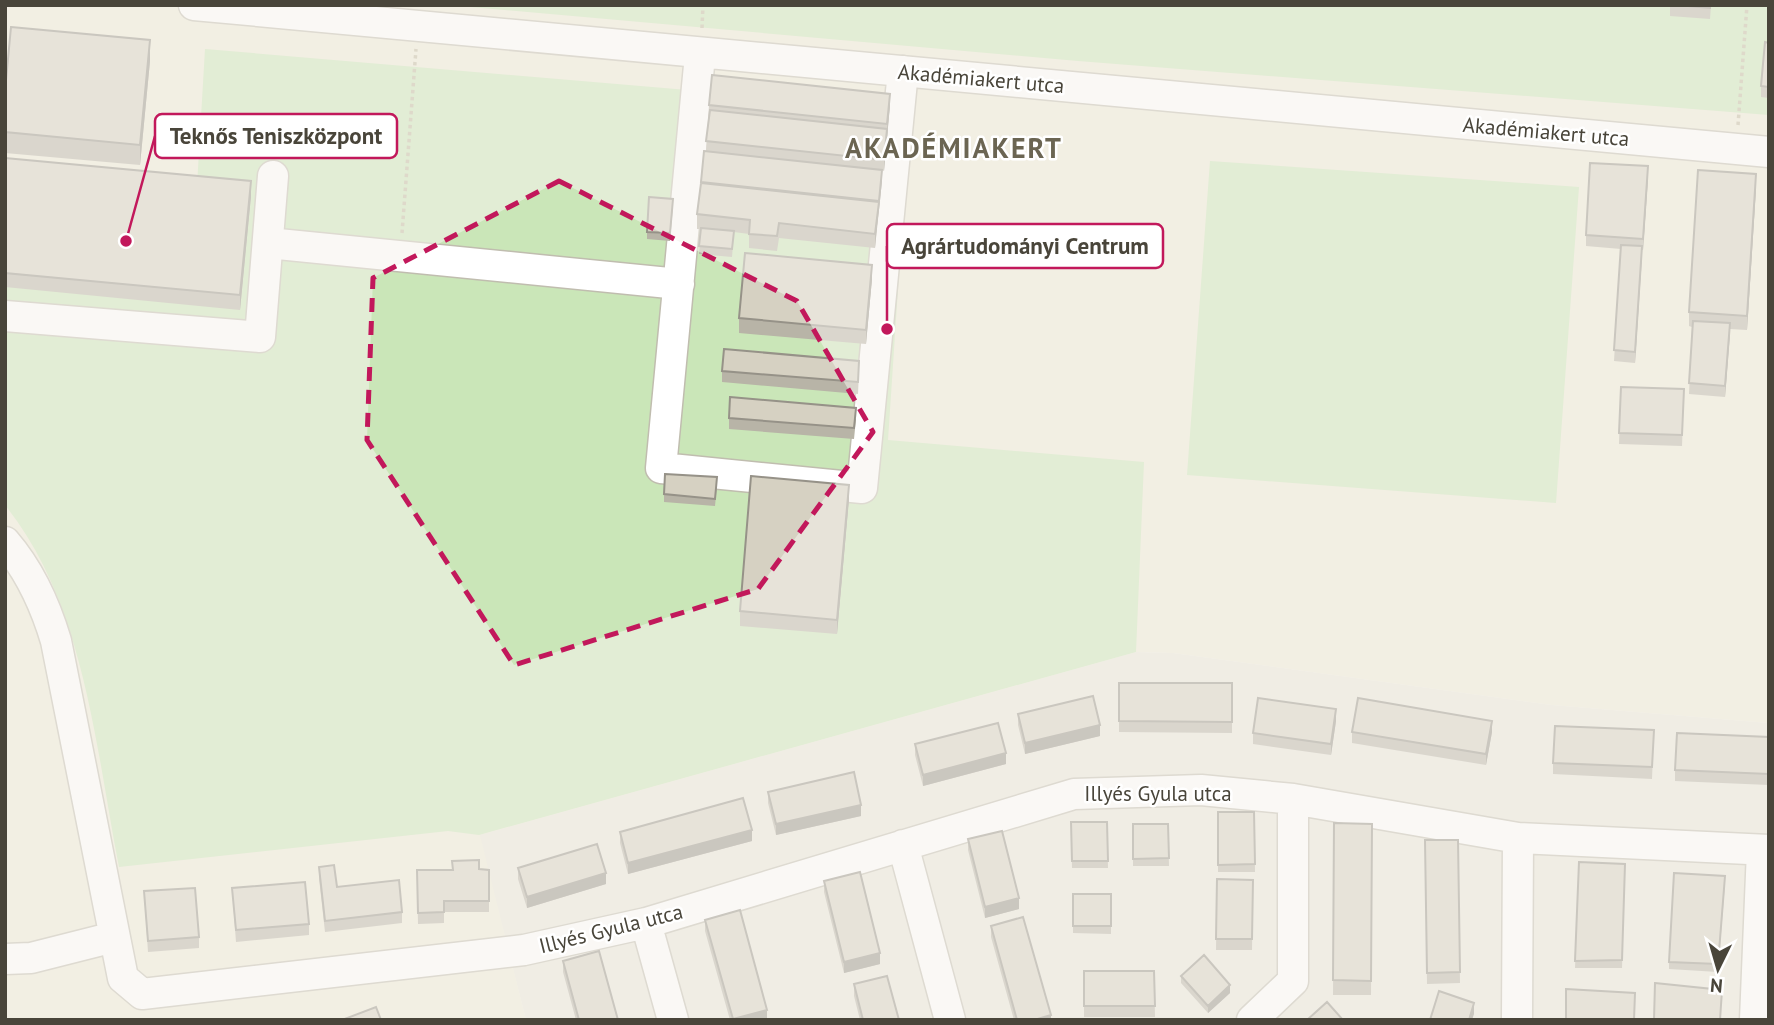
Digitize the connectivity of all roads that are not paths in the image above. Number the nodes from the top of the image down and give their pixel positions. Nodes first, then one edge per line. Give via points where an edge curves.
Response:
1 (194, 5) edge
2 (700, 55) junction
3 (904, 71) junction
4 (1769, 152) edge
5 (273, 176) dead end
6 (268, 243) junction
7 (679, 284) junction
8 (5, 316) edge
9 (5, 542) edge
10 (1293, 799) junction
11 (1518, 838) junction
12 (903, 845) junction
13 (1765, 850) edge
14 (646, 923) junction
15 (114, 937) junction
16 (5, 960) edge
17 (673, 1020) edge
18 (950, 1020) edge
19 (1252, 1020) edge
20 (1517, 1020) edge
21 (1755, 1020) edge

1 - 2 street, Akadémiakert utca
2 - 3 street, Akadémiakert utca
2 - 7 street
3 - 4 street, Akadémiakert utca
3 - 7 street via 862,488 661,468
5 - 6 street
6 - 7 street
6 - 8 street via 260,338
9 - 15 street, Illyés Gyula utca via 27,571 57,641
10 - 11 street, Illyés Gyula utca
10 - 12 street, Illyés Gyula utca via 1201,790 1074,794
10 - 19 street via 1293,981
11 - 13 street, Illyés Gyula utca
11 - 20 street
12 - 14 street, Illyés Gyula utca
12 - 18 street
13 - 21 street
14 - 15 street, Illyés Gyula utca via 524,950 142,993 123,978
14 - 17 street
15 - 16 street

